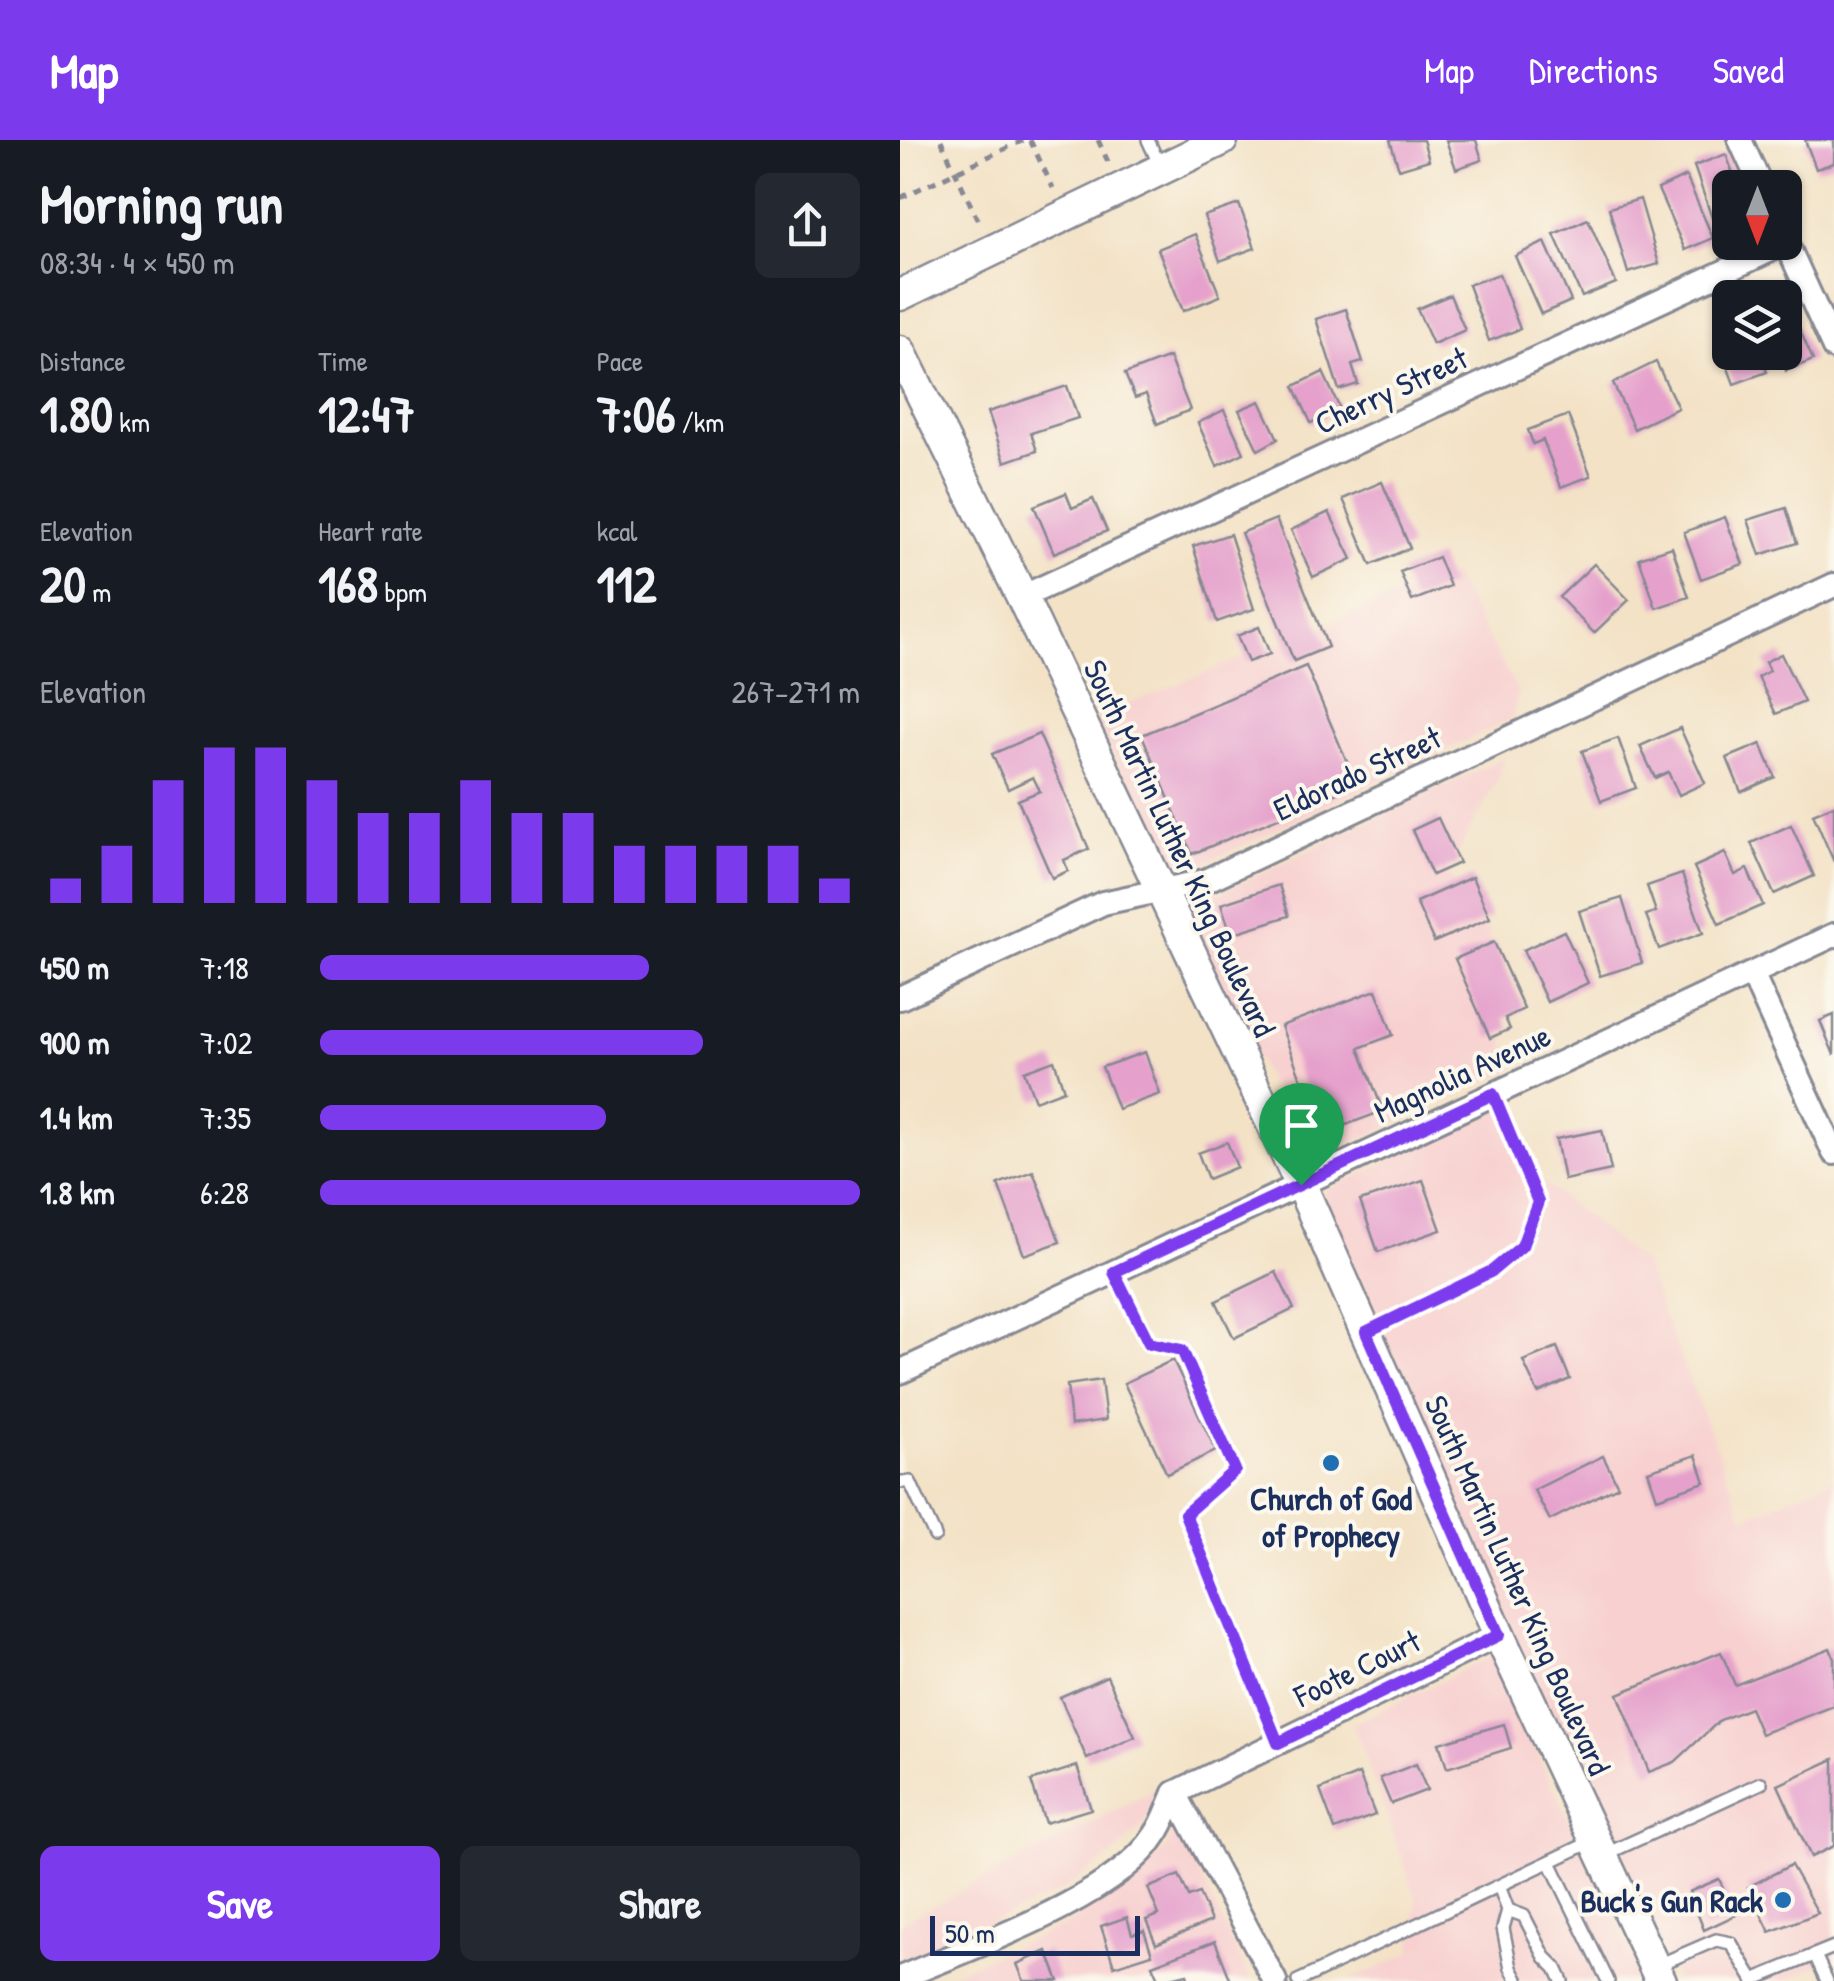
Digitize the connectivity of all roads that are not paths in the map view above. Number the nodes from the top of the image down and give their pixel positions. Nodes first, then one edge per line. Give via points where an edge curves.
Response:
1 (1148, 140) edge
2 (1222, 140) edge
3 (1740, 140) edge
4 (1162, 169) junction
5 (1754, 170) edge
6 (1747, 260) edge
7 (1794, 260) edge
8 (900, 295) edge
9 (1834, 348) edge
10 (900, 351) edge
11 (1834, 584) edge
12 (1022, 597) junction
13 (1162, 890) junction
14 (1834, 935) edge
15 (1752, 974) junction
16 (900, 998) edge
17 (1493, 1094) junction
18 (1834, 1153) edge
19 (1301, 1185) junction
20 (1114, 1272) junction
21 (1366, 1332) junction
22 (900, 1372) edge
23 (900, 1482) edge
24 (935, 1536) dead end
25 (1499, 1635) junction
26 (1278, 1743) junction
27 (1760, 1783) dead end
28 (1175, 1793) junction
29 (1599, 1848) junction
30 (1550, 1862) junction
31 (1499, 1886) junction
32 (1508, 1910) junction
33 (1834, 1947) edge
34 (1815, 1955) junction
35 (1658, 1974) edge
36 (900, 1978) edge
37 (1275, 1981) edge
38 (1298, 1981) edge
39 (1518, 1981) edge
40 (1562, 1981) edge
41 (1608, 1981) edge
42 (1753, 1981) edge
43 (1827, 1981) edge

1 - 4 lane
2 - 4 street
3 - 5 street
4 - 8 street
6 - 12 street, Cherry Street
7 - 9 street
10 - 12 street, South Martin Luther King Boulevard
11 - 13 street, Eldorado Street via 1204,881
12 - 13 street, South Martin Luther King Boulevard
13 - 16 street, Eldorado Street via 1102,903
13 - 19 street, South Martin Luther King Boulevard
14 - 15 street, Magnolia Avenue
15 - 17 street, Magnolia Avenue
15 - 18 street
17 - 19 street, Magnolia Avenue
17 - 21 lane via 1538,1202 1522,1246 1492,1271
19 - 20 street, Magnolia Avenue
19 - 21 street, South Martin Luther King Boulevard
20 - 22 street, Magnolia Avenue
20 - 26 lane via 1149,1343 1182,1350 1235,1470 1185,1514
21 - 25 street, South Martin Luther King Boulevard
23 - 24 lane via 910,1482
25 - 26 street, Foote Court
25 - 29 street, South Martin Luther King Boulevard
26 - 28 street, Foote Court
27 - 29 lane
28 - 36 street via 1155,1837 1122,1868 1062,1908
28 - 37 street
29 - 30 lane
29 - 35 street, South Martin Luther King Boulevard
30 - 31 lane
30 - 41 lane
31 - 32 lane
31 - 38 lane
32 - 39 lane via 1503,1928
32 - 40 lane via 1524,1916
33 - 34 lane
34 - 42 lane
34 - 43 lane
35 - 42 lane via 1725,1940

